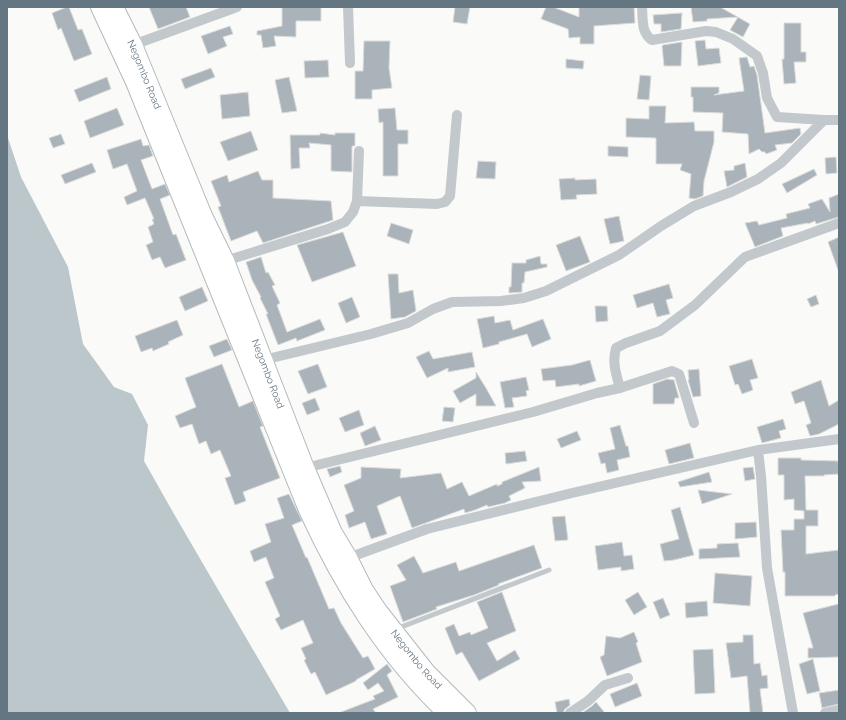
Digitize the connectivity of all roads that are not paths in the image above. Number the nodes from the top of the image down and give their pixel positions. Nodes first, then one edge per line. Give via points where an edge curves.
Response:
1 (100, 7) edge
2 (114, 7) edge
3 (237, 7) edge
4 (348, 7) edge
5 (642, 7) edge
6 (133, 45) junction
7 (350, 63) dead end
8 (457, 115) dead end
9 (824, 120) junction
10 (839, 120) edge
11 (359, 151) dead end
12 (357, 201) junction
13 (839, 223) edge
14 (225, 261) junction
15 (256, 362) junction
16 (620, 388) junction
17 (694, 423) dead end
18 (839, 439) edge
19 (758, 450) junction
20 (299, 470) junction
21 (348, 558) junction
22 (550, 570) dead end
23 (394, 631) junction
24 (628, 678) dead end
25 (839, 710) edge
26 (447, 713) edge
27 (467, 713) edge
28 (570, 713) edge
29 (792, 713) edge
30 (826, 713) edge

1 - 15 highway, Negombo Road
2 - 6 highway, Negombo Road
3 - 6 street
4 - 7 street
5 - 9 street via 644,31 652,40 706,31 733,39 757,56 767,98 777,117
6 - 14 highway, Negombo Road via 203,216
8 - 12 street via 450,196 445,202 436,204
9 - 10 street
9 - 15 street via 781,163 758,179 694,206 619,255 546,292 501,301 452,302 408,323
11 - 12 street
12 - 14 street via 345,222
13 - 16 street via 745,257 695,305 660,331 616,348 614,357
14 - 15 highway, Negombo Road
15 - 20 highway, Negombo Road
16 - 17 street via 672,371 679,374
16 - 20 street
18 - 19 street
19 - 21 street via 427,529
19 - 29 street via 767,568
20 - 21 highway, Negombo Road
20 - 26 highway, Negombo Road via 308,510 352,596 401,664
21 - 23 highway, Negombo Road via 364,590
22 - 23 lane
23 - 27 highway, Negombo Road via 426,672
24 - 28 street via 605,685
25 - 30 street

